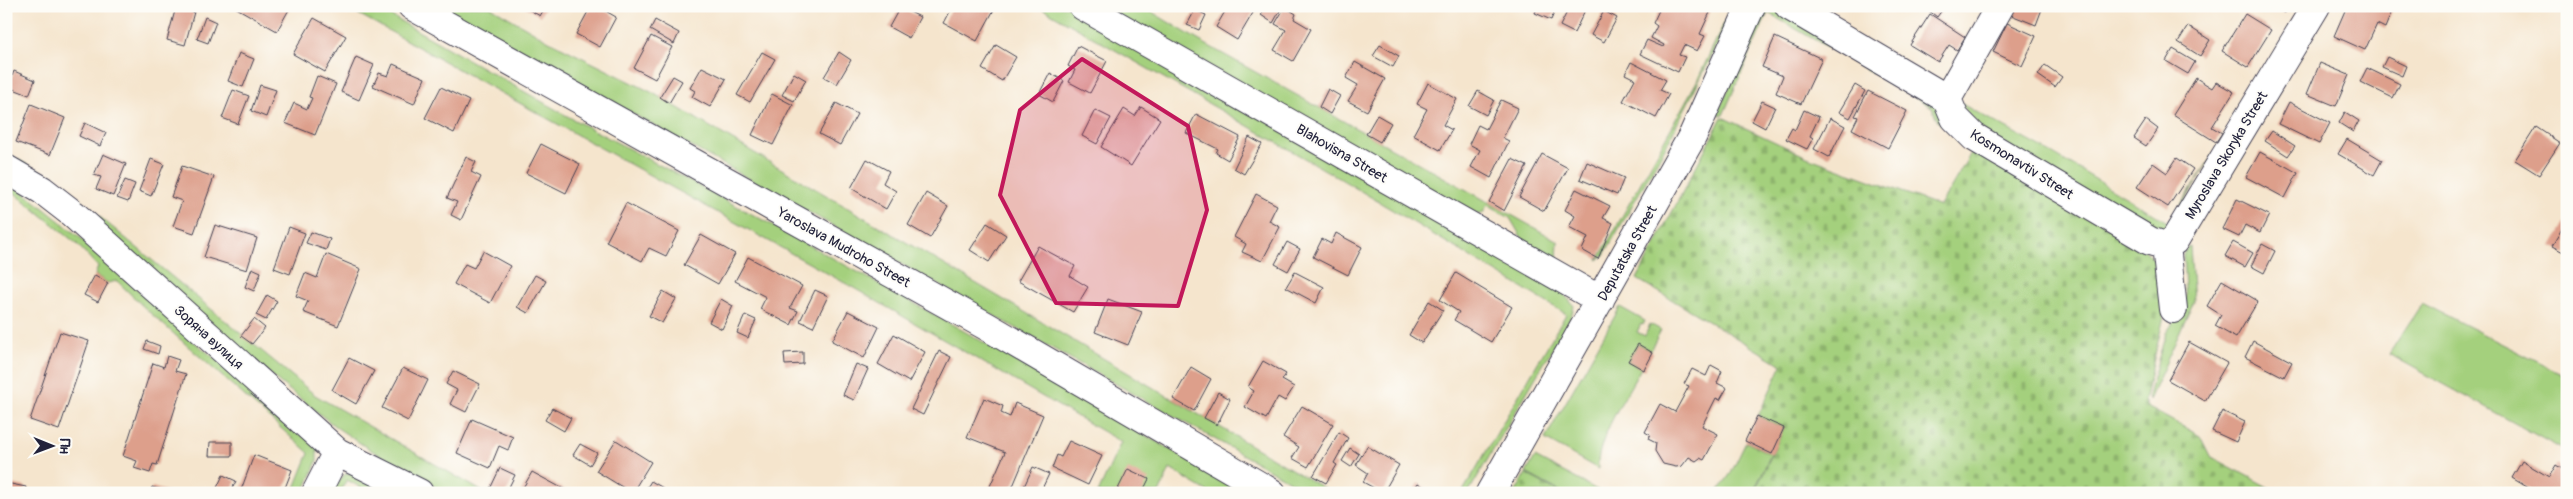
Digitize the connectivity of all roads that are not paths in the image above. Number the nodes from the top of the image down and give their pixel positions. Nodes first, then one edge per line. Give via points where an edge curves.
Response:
1 (412, 6) edge
2 (1083, 6) edge
3 (1751, 6) edge
4 (1789, 6) edge
5 (2000, 6) edge
6 (2316, 6) edge
7 (1948, 100) junction
8 (6, 169) edge
9 (2166, 246) junction
10 (1600, 300) junction
11 (2172, 309) dead end
12 (337, 452) junction
13 (316, 493) edge
14 (419, 493) edge
15 (1272, 493) edge
16 (1490, 493) edge

1 - 15 street, Yaroslava Mudroho Street via 988,327
2 - 10 street, Blahovisna Street
3 - 10 street, Deputatska Street via 1693,135
4 - 7 street
5 - 7 street
6 - 9 street, Myroslava Skoryka Street via 2174,241
7 - 9 street, Kosmonavtiv Street via 1955,118 1974,137 2150,241
8 - 12 street, Зоряна вулиця via 42,190 73,214
9 - 11 street
10 - 16 street, Deputatska Street
12 - 13 street
12 - 14 street, Зоряна вулиця

